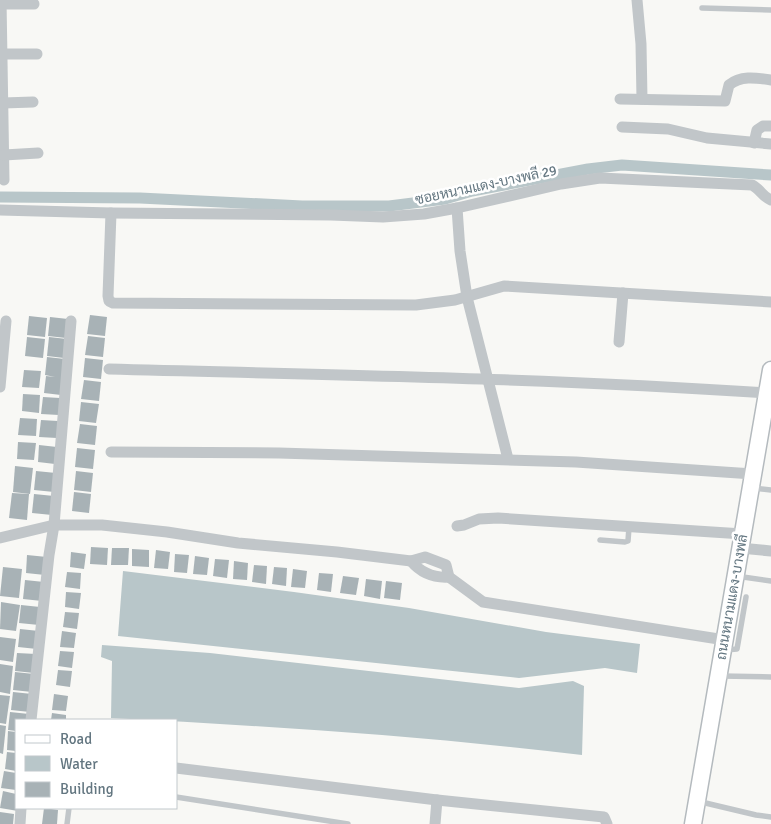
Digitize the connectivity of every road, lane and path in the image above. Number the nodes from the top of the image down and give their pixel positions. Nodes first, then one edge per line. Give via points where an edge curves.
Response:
1 (637, 0) edge
2 (1, 2) edge
3 (34, 4) dead end
4 (702, 8) dead end
5 (771, 10) edge
6 (2, 54) junction
7 (37, 54) dead end
8 (771, 80) edge
9 (620, 99) dead end
10 (642, 99) junction
11 (33, 102) dead end
12 (3, 103) junction
13 (622, 126) dead end
14 (771, 126) edge
15 (754, 143) junction
16 (771, 144) edge
17 (38, 153) dead end
18 (4, 155) junction
19 (4, 180) dead end
20 (771, 200) edge
21 (457, 208) junction
22 (0, 210) edge
23 (111, 213) junction
24 (622, 293) junction
25 (467, 297) junction
26 (771, 302) edge
27 (6, 321) dead end
28 (72, 321) dead end
29 (619, 342) dead end
30 (109, 369) dead end
31 (771, 370) edge
32 (487, 378) junction
33 (0, 387) edge
34 (769, 393) edge
35 (111, 452) dead end
36 (508, 459) junction
37 (752, 481) junction
38 (771, 490) edge
39 (54, 525) junction
40 (457, 526) dead end
41 (629, 527) junction
42 (0, 538) edge
43 (600, 540) dead end
44 (742, 541) junction
45 (771, 551) edge
46 (736, 576) junction
47 (771, 581) edge
48 (746, 596) dead end
49 (724, 645) junction
50 (719, 676) junction
51 (771, 677) edge
52 (31, 719) edge
53 (178, 768) edge
54 (178, 797) edge
55 (437, 800) junction
56 (697, 801) junction
57 (21, 809) edge
58 (69, 809) edge
59 (771, 817) edge
60 (20, 824) edge
61 (66, 824) edge
62 (348, 824) edge
63 (434, 824) edge
64 (608, 824) edge
65 (693, 824) edge

1 - 10 street
2 - 3 street
2 - 6 street
4 - 5 lane
6 - 7 street
6 - 12 street
8 - 10 street via 734,80 729,85 725,101
9 - 10 street
11 - 12 street
12 - 18 street
13 - 15 street via 668,129 707,138
14 - 15 street via 757,130
15 - 16 street
17 - 18 street
18 - 19 street
20 - 21 street, ซอยหนามแดง-บางพลี 29 via 752,185 600,178
21 - 23 street, ซอยหนามแดง-บางพลี 29 via 415,216 383,217
21 - 25 street
22 - 23 street, ซอยหนามแดง-บางพลี 29
23 - 25 street via 109,302 416,305
24 - 25 street via 504,286
24 - 26 street
24 - 29 street
25 - 32 street
27 - 33 street
28 - 39 street
30 - 32 street
31 - 34 main road, ถนนหนามแดง-บางพลี
32 - 34 street
32 - 36 street
34 - 37 main road, ถนนหนามแดง-บางพลี
35 - 36 street
36 - 37 street via 576,462
37 - 38 lane
37 - 44 main road, ถนนหนามแดง-บางพลี
39 - 42 street
39 - 49 street via 102,525 411,561 418,569 438,577 449,577 483,602
39 - 52 street
40 - 41 street via 479,519 498,518
41 - 43 lane via 628,541
41 - 44 street
44 - 45 street
44 - 46 main road, ถนนหนามแดง-บางพลี
46 - 47 lane
46 - 49 main road, ถนนหนามแดง-บางพลี
48 - 49 lane via 737,649
49 - 50 main road, ถนนหนามแดง-บางพลี
50 - 51 lane
50 - 56 main road, ถนนหนามแดง-บางพลี
53 - 55 street
54 - 62 lane
55 - 63 street
55 - 64 street via 604,817
56 - 59 lane
56 - 65 main road, ถนนหนามแดง-บางพลี
57 - 60 street
58 - 61 lane

